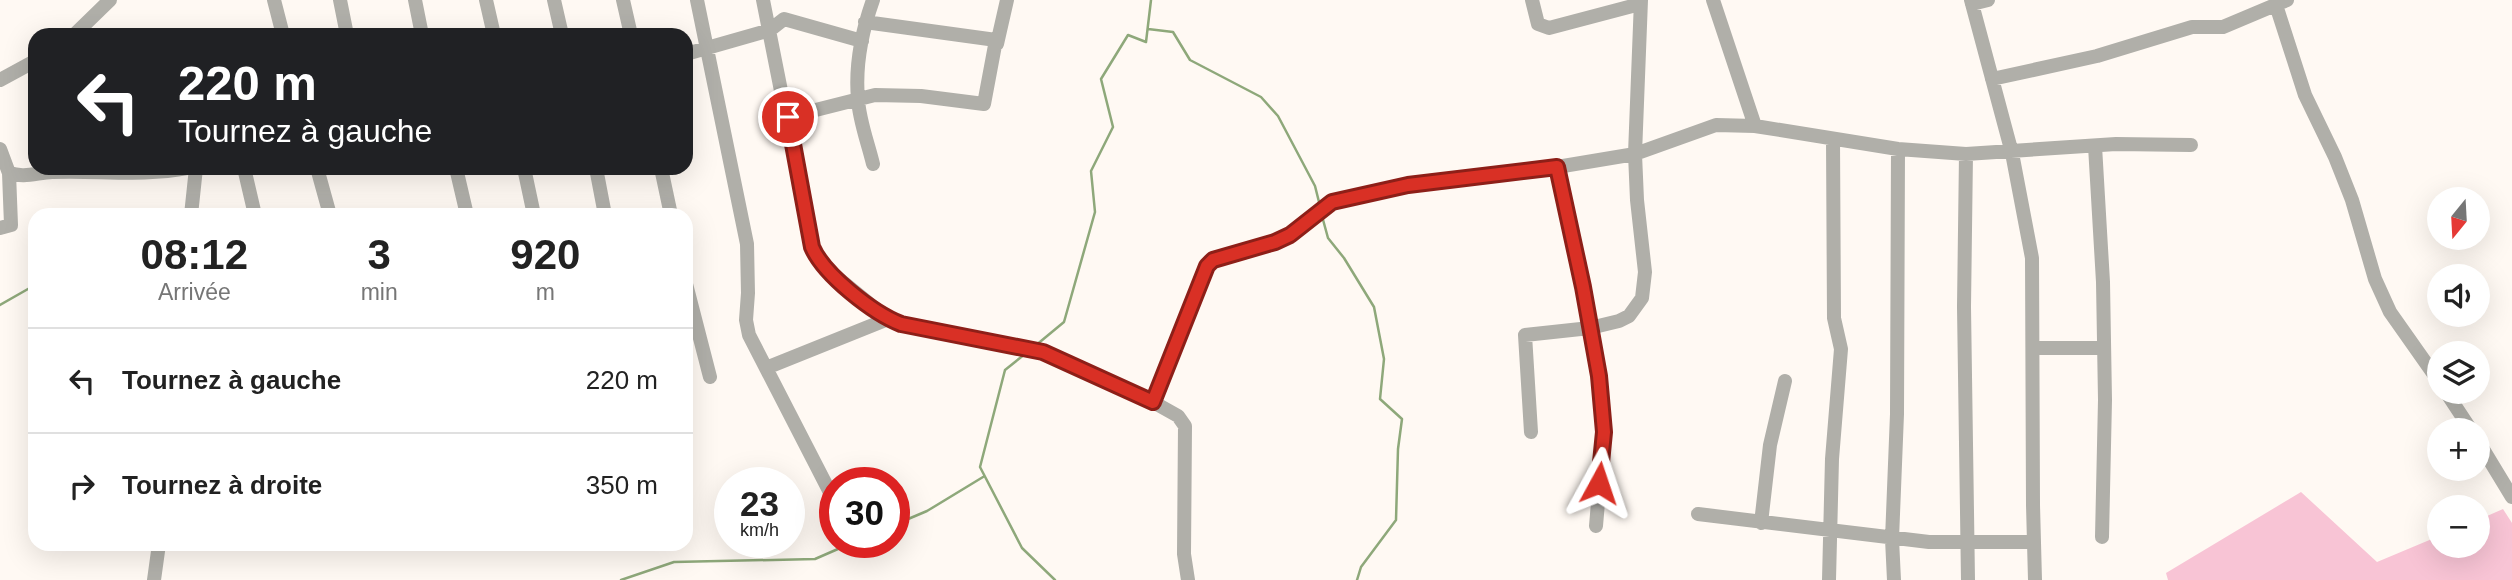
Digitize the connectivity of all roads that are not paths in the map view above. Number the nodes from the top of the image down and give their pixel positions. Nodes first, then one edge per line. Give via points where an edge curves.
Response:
1 (274, 0) edge
2 (340, 0) edge
3 (415, 0) edge
4 (486, 0) edge
5 (554, 0) edge
6 (623, 0) edge
7 (697, 0) edge
8 (763, 0) edge
9 (873, 0) edge
10 (1007, 0) edge
11 (1532, 0) edge
12 (1713, 0) edge
13 (1988, 0) edge
14 (109, 1) edge
15 (1641, 2) edge
16 (1972, 2) edge
17 (2281, 2) edge
18 (865, 22) junction
19 (81, 28) edge
20 (281, 28) edge
21 (346, 28) edge
22 (421, 28) edge
23 (492, 28) edge
24 (560, 28) edge
25 (629, 28) edge
26 (771, 30) junction
27 (862, 41) junction
28 (998, 44) junction
29 (707, 48) junction
30 (693, 52) edge
31 (28, 65) edge
32 (1993, 79) junction
33 (0, 80) edge
34 (858, 98) junction
35 (788, 117) junction
36 (1755, 126) junction
37 (1833, 140) junction
38 (2191, 145) dead end
39 (2095, 146) junction
40 (0, 149) edge
41 (1898, 149) junction
42 (2012, 153) junction
43 (1635, 154) junction
44 (1966, 154) junction
45 (873, 164) dead end
46 (1557, 167) junction
47 (9, 173) junction
48 (33, 175) edge
49 (195, 175) edge
50 (246, 175) edge
51 (319, 175) edge
52 (458, 175) edge
53 (525, 175) edge
54 (597, 175) edge
55 (662, 175) edge
56 (192, 208) edge
57 (253, 208) edge
58 (328, 208) edge
59 (465, 208) edge
60 (533, 208) edge
61 (604, 208) edge
62 (670, 208) edge
63 (0, 228) edge
64 (693, 311) edge
65 (888, 319) junction
66 (1590, 328) junction
67 (2034, 348) junction
68 (2104, 348) junction
69 (2427, 365) edge
70 (766, 368) junction
71 (710, 377) dead end
72 (1785, 380) dead end
73 (1153, 402) junction
74 (1531, 432) dead end
75 (2490, 461) edge
76 (819, 471) edge
77 (2512, 497) edge
78 (1698, 514) dead end
79 (1761, 523) junction
80 (1596, 526) dead end
81 (1830, 531) junction
82 (2102, 537) dead end
83 (1892, 539) junction
84 (2034, 542) junction
85 (1967, 543) junction
86 (158, 551) edge
87 (153, 580) edge
88 (1188, 580) edge
89 (1829, 580) edge
90 (1894, 580) edge
91 (1968, 580) edge
92 (2035, 580) edge

1 - 20 street
2 - 21 street
3 - 22 street
4 - 23 street
5 - 24 street
6 - 25 street
7 - 29 street
8 - 26 street
9 - 18 street
10 - 28 street
11 - 15 street via 1538,24 1549,27
12 - 36 street
13 - 16 street
14 - 19 street
15 - 43 street
16 - 32 street
17 - 32 street via 2223,27 2192,27 2097,56
17 - 69 street via 2305,96 2352,200 2375,279 2390,312
18 - 27 street
18 - 28 street via 993,39
26 - 27 street via 784,19
26 - 29 street
26 - 35 street
27 - 34 street
28 - 34 street via 984,104 921,96
29 - 30 street
29 - 70 street via 747,244 746,320
31 - 33 street
32 - 42 street
34 - 35 street
34 - 45 street
35 - 65 street via 812,247 823,266
36 - 37 street
36 - 43 street via 1716,125
37 - 41 street
37 - 81 street via 1834,326 1841,349
38 - 39 street
39 - 42 street
39 - 68 street
40 - 47 street
41 - 44 street
41 - 83 street
42 - 44 street
42 - 67 street via 2032,258
43 - 46 street
43 - 66 street via 1645,286 1629,316
44 - 85 street
46 - 66 street
46 - 73 street via 1408,185 1332,202 1290,235 1213,260
47 - 48 street
47 - 63 street via 10,225
49 - 56 street
50 - 57 street
51 - 58 street
52 - 59 street
53 - 60 street
54 - 61 street
55 - 62 street
64 - 71 street
65 - 70 street
65 - 73 street via 1043,352
66 - 74 street via 1525,335
66 - 80 street via 1604,432
67 - 68 street
67 - 84 street
68 - 82 street
70 - 76 street
72 - 79 street via 1770,445
73 - 88 street via 1178,416 1185,426
75 - 77 street
78 - 79 street
79 - 81 street
81 - 83 street
81 - 89 street
83 - 85 street
83 - 90 street
84 - 85 street
84 - 92 street
85 - 91 street
86 - 87 street

